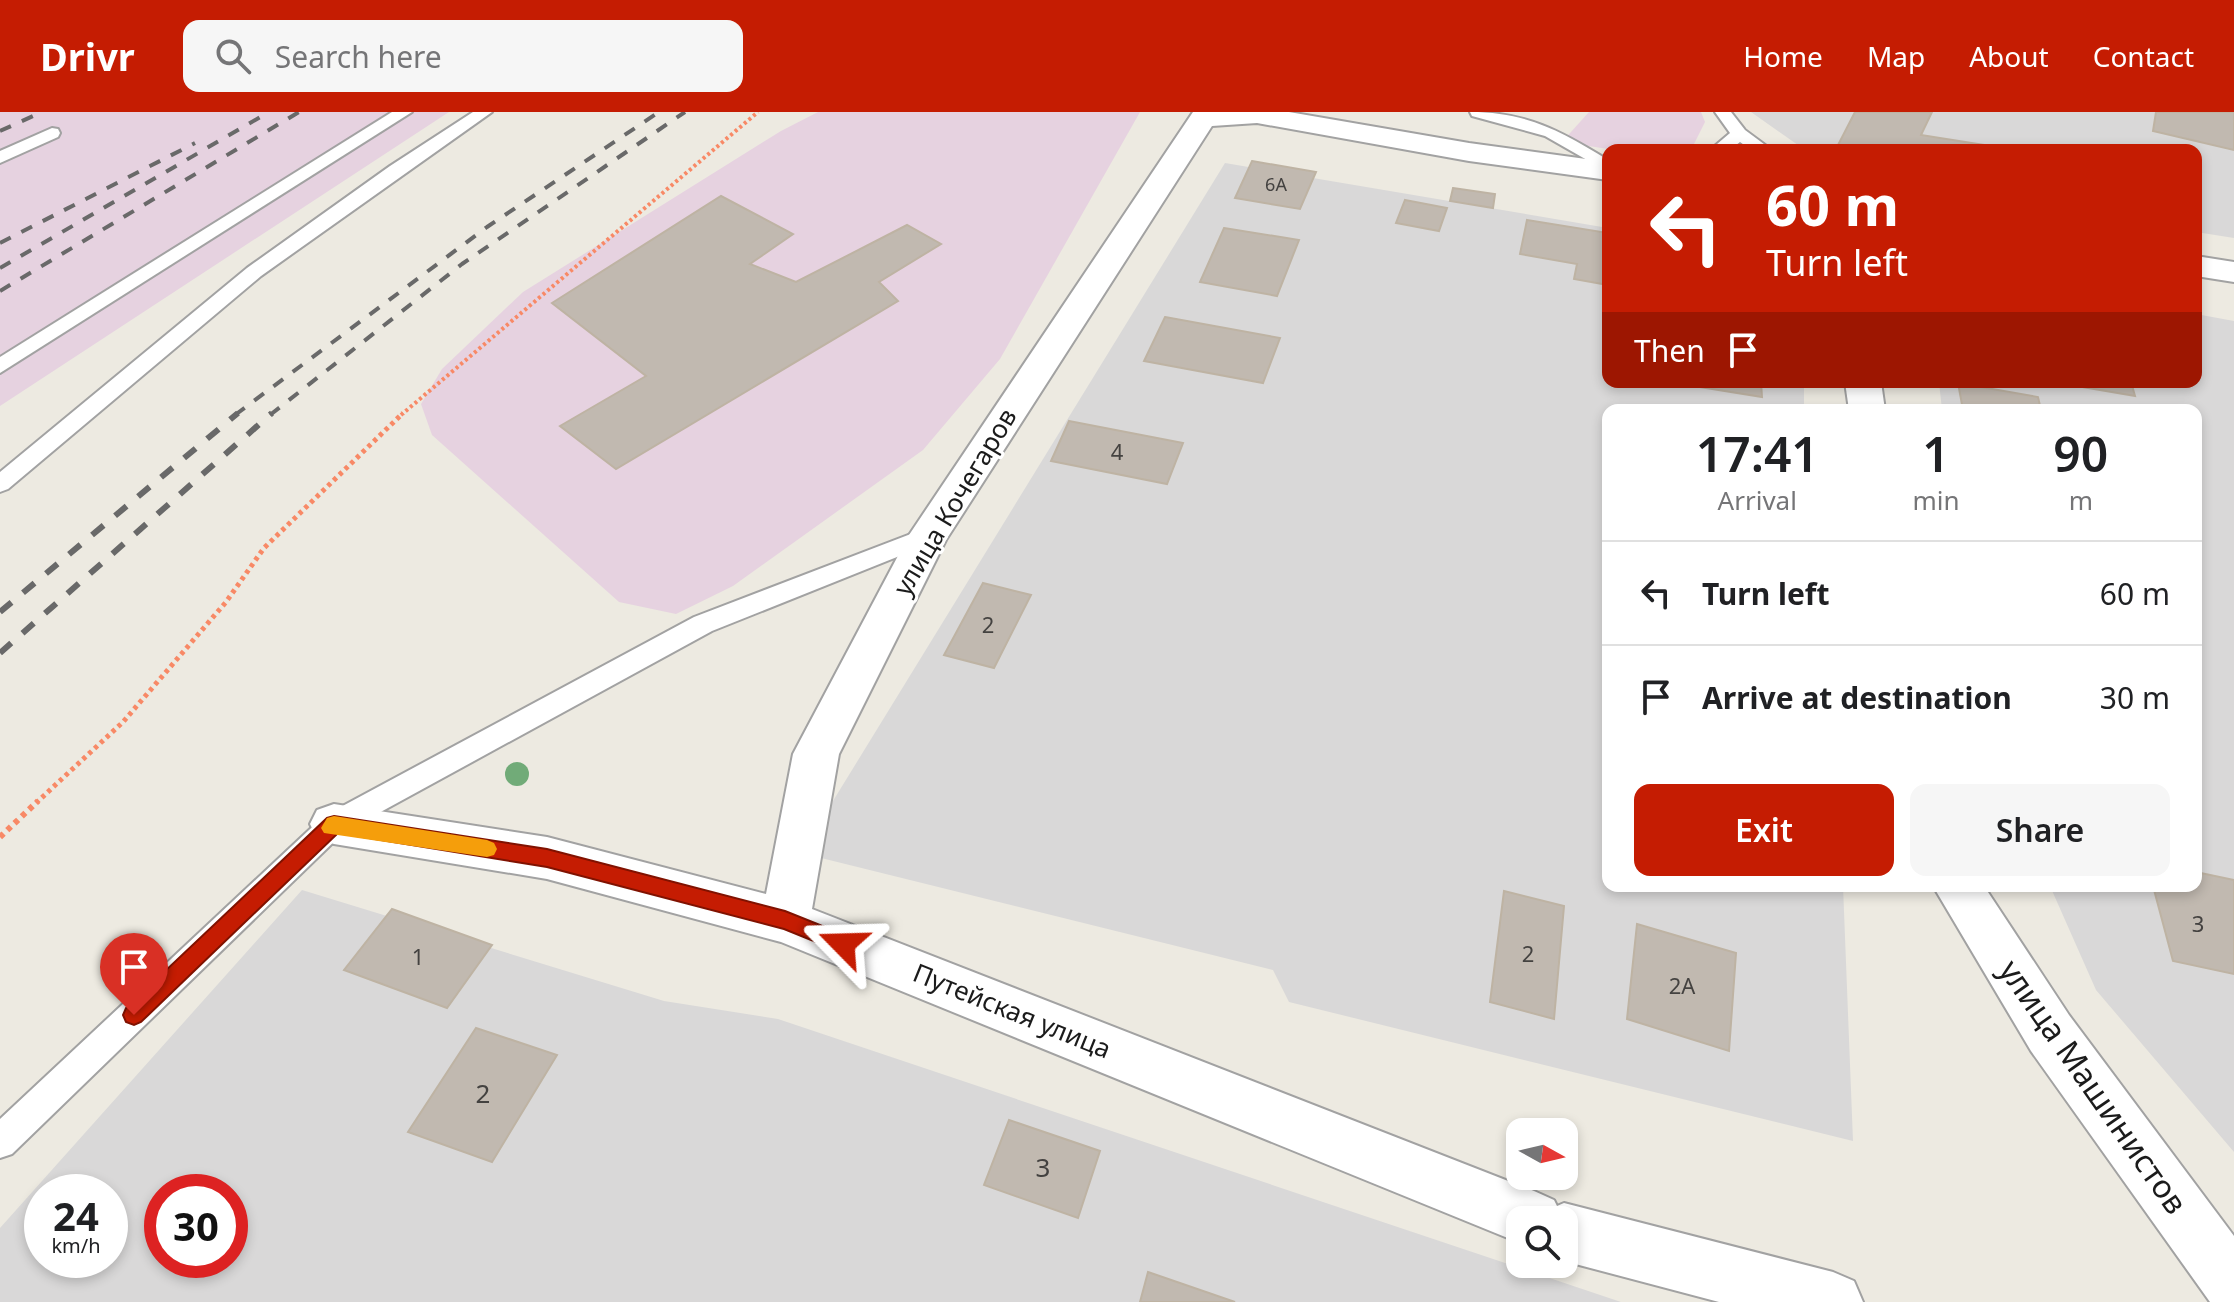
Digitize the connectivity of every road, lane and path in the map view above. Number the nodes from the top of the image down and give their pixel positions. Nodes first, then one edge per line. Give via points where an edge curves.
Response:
1 (404, 112) edge
2 (484, 112) edge
3 (758, 112) edge
4 (1478, 112) edge
5 (1723, 112) edge
6 (1534, 119) edge
7 (52, 133) dead end
8 (1739, 134) junction
9 (1726, 144) edge
10 (1754, 144) edge
11 (0, 158) edge
12 (1602, 165) edge
13 (1602, 168) edge
14 (2202, 267) edge
15 (2234, 272) edge
16 (0, 366) edge
17 (0, 484) edge
18 (929, 535) junction
19 (334, 824) junction
20 (0, 837) edge
21 (1961, 892) edge
22 (785, 921) junction
23 (0, 1142) edge
24 (1506, 1209) edge
25 (1578, 1236) edge
26 (2234, 1285) edge
27 (1833, 1302) edge

1 - 16 lane
2 - 17 lane via 254,272
3 - 20 path via 391,423 264,548 226,602 123,722
4 - 6 lane
5 - 8 lane
6 - 12 lane
7 - 11 lane
8 - 9 lane
8 - 10 lane
13 - 18 street, улица Кочегаров via 1469,152 1257,115 1203,118
14 - 15 street
18 - 19 lane via 703,624
18 - 22 street, улица Кочегаров via 816,754
19 - 22 street, Путейская улица via 547,858
19 - 23 lane
21 - 26 street, улица Машинистов via 2050,1033
22 - 24 street, Путейская улица
25 - 27 street

